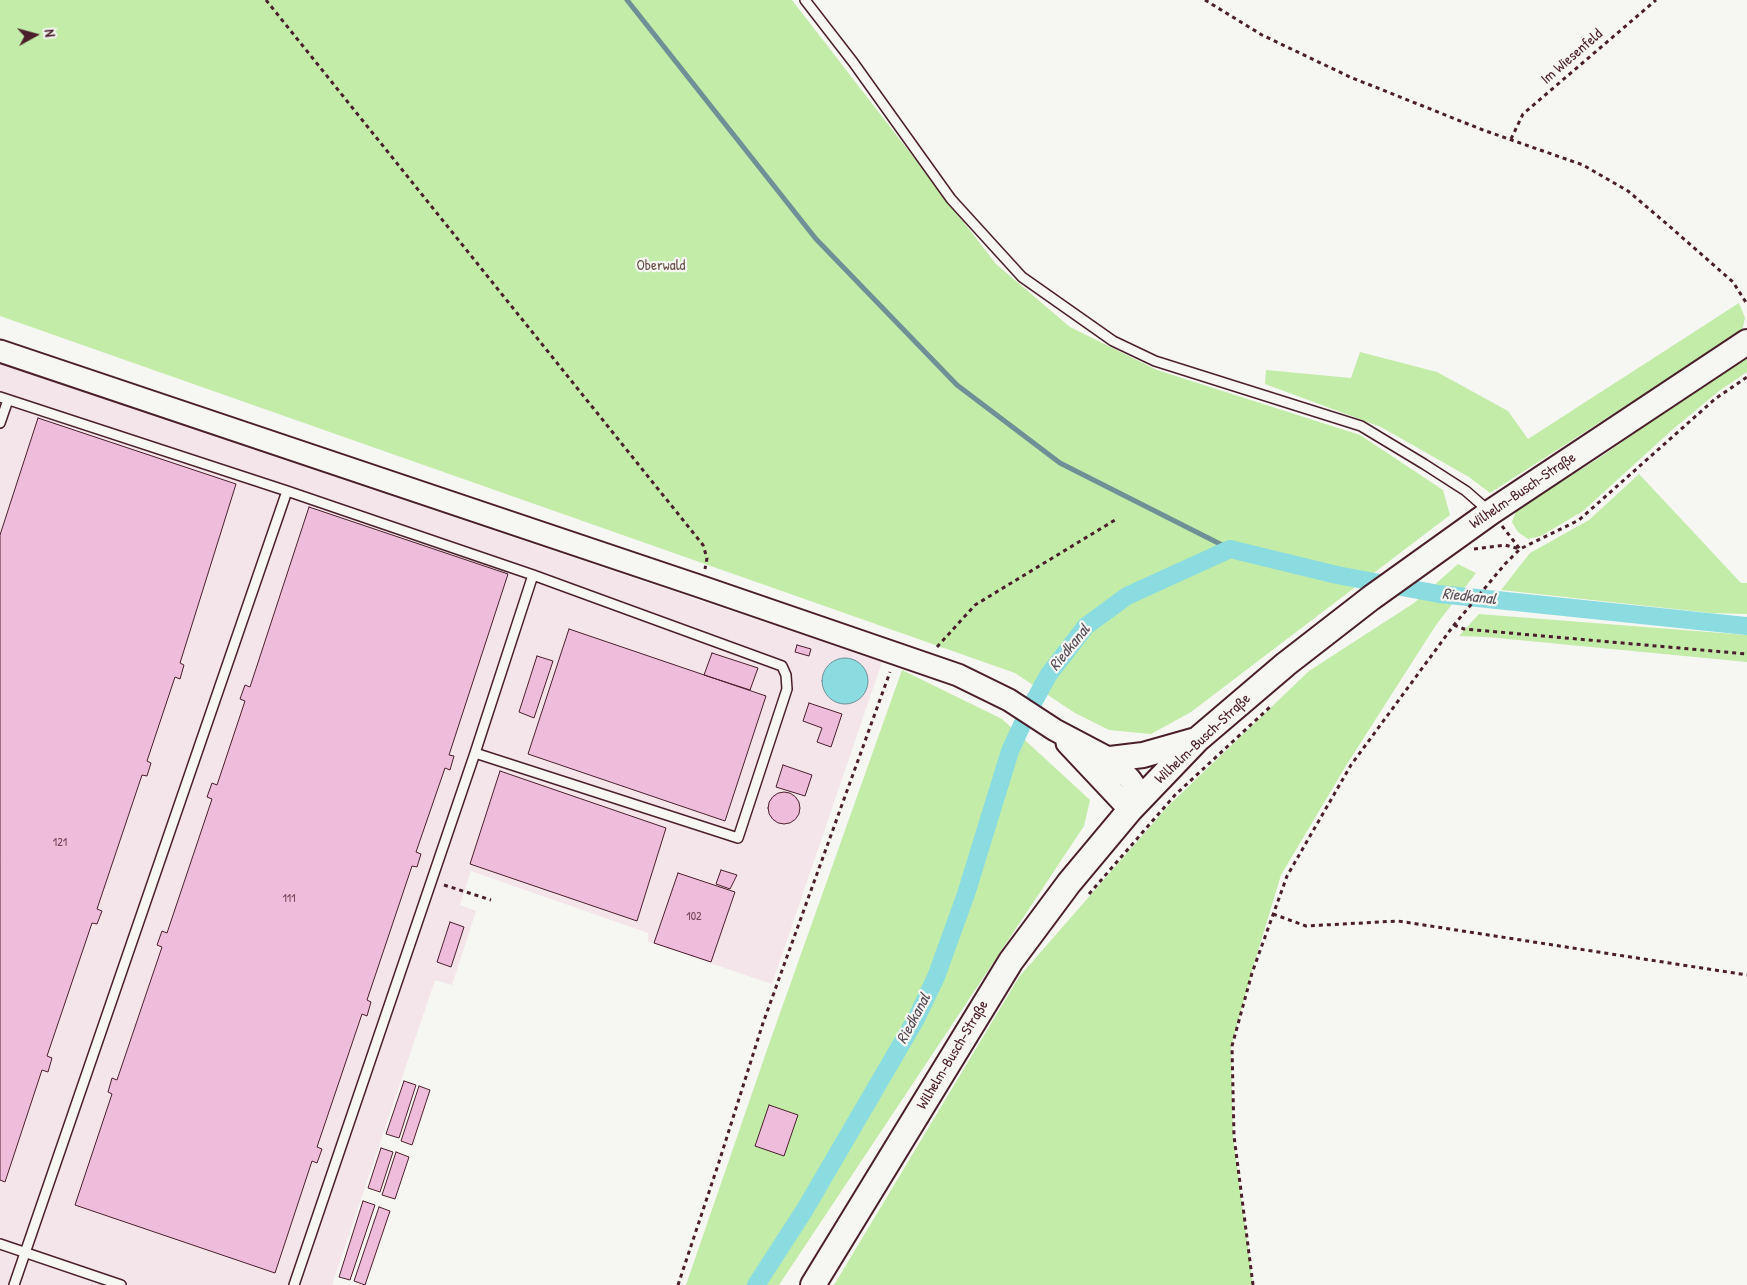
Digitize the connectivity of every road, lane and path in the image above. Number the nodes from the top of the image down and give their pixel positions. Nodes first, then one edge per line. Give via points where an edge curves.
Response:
1 (266, 0) edge
2 (804, 0) edge
3 (1205, 0) edge
4 (1656, 0) edge
5 (1512, 139) junction
6 (1747, 304) edge
7 (1747, 342) edge
8 (0, 351) edge
9 (1747, 377) edge
10 (4, 398) edge
11 (0, 423) edge
12 (287, 491) junction
13 (1491, 512) junction
14 (1114, 520) dead end
15 (1520, 549) junction
16 (1467, 550) dead end
17 (533, 576) junction
18 (699, 586) junction
19 (1454, 625) junction
20 (936, 648) dead end
21 (897, 654) junction
22 (1747, 654) edge
23 (1274, 703) dead end
24 (1055, 730) junction
25 (1198, 739) junction
26 (475, 753) junction
27 (1110, 759) junction
28 (1175, 795) dead end
29 (1136, 803) junction
30 (431, 881) junction
31 (491, 900) dead end
32 (1273, 914) junction
33 (1747, 975) edge
34 (0, 1244) edge
35 (26, 1252) junction
36 (14, 1285) edge
37 (121, 1285) edge
38 (294, 1285) edge
39 (678, 1285) edge
40 (813, 1285) edge
41 (1254, 1285) edge

1 - 18 path via 703,545 707,558
2 - 13 lane via 853,62 951,199 1022,277 1114,341 1155,361 1361,426 1466,491
3 - 5 path via 1262,36 1350,78
4 - 5 path, Im Wiesenfeld via 1523,114
5 - 6 path via 1583,165 1628,192 1733,282
7 - 13 main road, Wilhelm-Busch-Straße
8 - 18 street
9 - 15 path via 1714,399 1579,520
10 - 11 lane
10 - 12 lane
12 - 17 lane
12 - 35 lane
13 - 15 path
13 - 25 main road, Wilhelm-Busch-Straße via 1371,598 1286,664
14 - 20 path via 975,605
15 - 16 path via 1505,546
15 - 19 path
17 - 26 lane
17 - 26 lane via 782,666 787,689 738,838
18 - 21 street
19 - 22 path via 1464,629
19 - 32 path via 1351,765 1287,876
21 - 24 street via 958,675 1009,700
21 - 39 path via 764,1024
23 - 28 path
24 - 27 street
24 - 29 street
25 - 27 main road via 1143,755
25 - 29 main road, Wilhelm-Busch-Straße
26 - 30 lane
27 - 29 street via 1130,779
29 - 40 main road, Wilhelm-Busch-Straße via 1069,883 1011,960
30 - 31 path
30 - 38 lane
32 - 33 path via 1306,926 1398,921
32 - 41 path via 1252,973 1232,1046 1234,1136
34 - 35 lane
35 - 36 lane
35 - 37 lane

